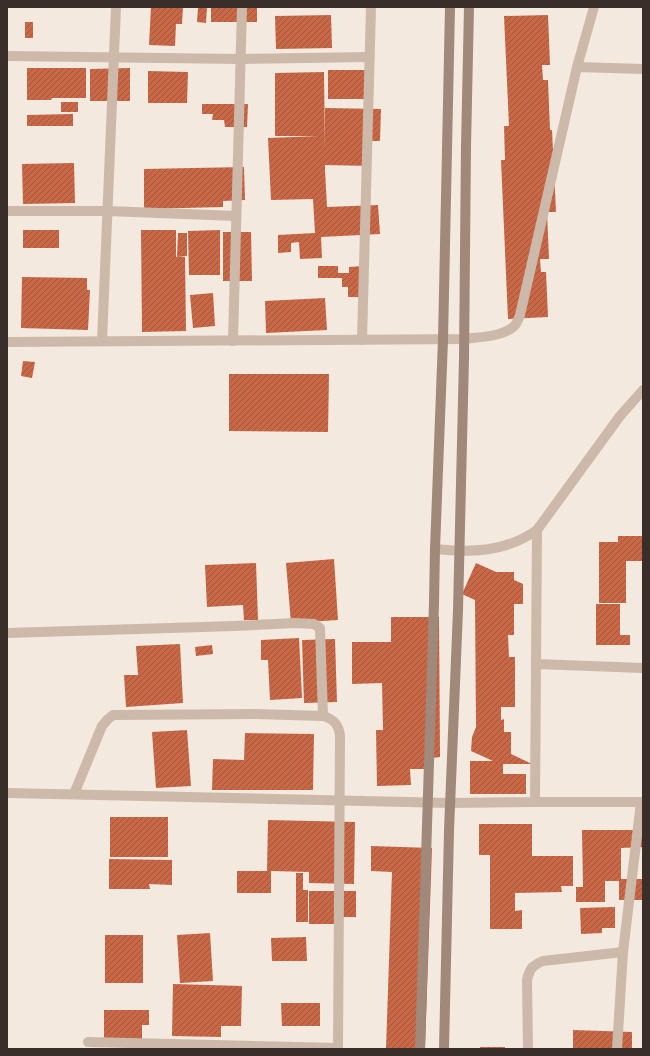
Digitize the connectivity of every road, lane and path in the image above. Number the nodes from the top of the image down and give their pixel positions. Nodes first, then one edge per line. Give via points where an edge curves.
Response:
1 (116, 7) edge
2 (242, 7) edge
3 (371, 7) edge
4 (450, 7) edge
5 (470, 7) edge
6 (594, 7) edge
7 (7, 56) edge
8 (369, 57) junction
9 (114, 58) junction
10 (240, 58) junction
11 (577, 67) junction
12 (643, 69) edge
13 (107, 211) junction
14 (7, 212) edge
15 (236, 216) junction
16 (464, 339) junction
17 (362, 340) junction
18 (442, 340) junction
19 (102, 341) junction
20 (233, 341) junction
21 (7, 342) edge
22 (643, 390) edge
23 (537, 530) junction
24 (435, 549) junction
25 (459, 552) junction
26 (7, 632) edge
27 (536, 664) junction
28 (643, 668) edge
29 (323, 716) junction
30 (7, 793) edge
31 (74, 794) junction
32 (340, 800) junction
33 (428, 802) junction
34 (535, 802) junction
35 (642, 802) edge
36 (450, 803) junction
37 (623, 952) junction
38 (88, 1042) dead end
39 (338, 1049) edge
40 (420, 1049) edge
41 (444, 1049) edge
42 (528, 1049) edge
43 (616, 1049) edge

1 - 9 street
2 - 10 street
3 - 8 street
4 - 18 street
5 - 16 street
6 - 11 street
7 - 9 street
8 - 10 street
8 - 17 street
9 - 10 street
9 - 13 street
10 - 15 street
11 - 12 street
11 - 16 street via 520,315 516,324 509,330 496,335
13 - 14 street
13 - 15 street
13 - 19 street
15 - 20 street
16 - 18 street
16 - 25 street
17 - 18 street
17 - 20 street
18 - 24 street
19 - 20 street
19 - 21 street
22 - 23 street via 620,416
23 - 25 street via 515,542 486,550
23 - 27 street
24 - 25 street
24 - 33 street
25 - 36 street
26 - 29 street via 314,624 320,628
27 - 28 street
27 - 34 street
29 - 31 street via 113,715 102,726
29 - 32 street via 333,719 340,730
30 - 31 street
31 - 32 street
32 - 33 street
32 - 39 street
33 - 36 street
33 - 40 street
34 - 35 street
34 - 36 street
35 - 37 street
36 - 41 street
37 - 42 street via 535,964 527,980
37 - 43 street
38 - 39 street

